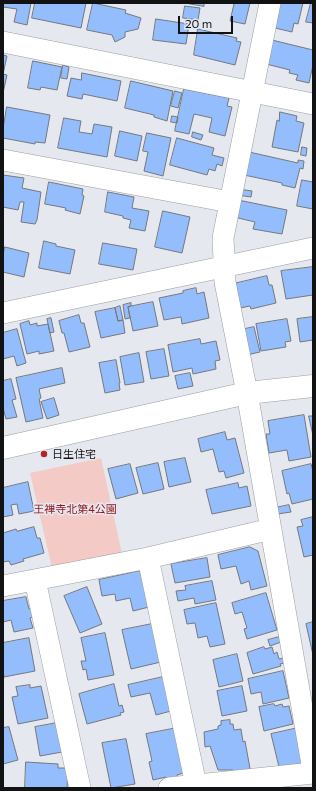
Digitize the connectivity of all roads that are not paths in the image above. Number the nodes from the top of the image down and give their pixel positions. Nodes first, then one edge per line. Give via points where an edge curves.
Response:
1 (270, 3) edge
2 (3, 42) edge
3 (253, 91) junction
4 (313, 104) edge
5 (3, 160) edge
6 (230, 202) junction
7 (313, 248) edge
8 (224, 267) junction
9 (3, 313) edge
10 (313, 386) edge
11 (247, 393) junction
12 (3, 448) edge
13 (271, 529) junction
14 (148, 558) junction
15 (35, 580) junction
16 (3, 586) edge
17 (313, 772) edge
18 (196, 785) junction
19 (80, 788) edge
20 (169, 788) edge

1 - 3 street
2 - 3 street
3 - 4 street
3 - 6 street
5 - 6 street
6 - 8 street via 223,238
7 - 8 street
8 - 9 street
8 - 11 street via 224,282
10 - 11 street
11 - 12 street
11 - 13 street
13 - 14 street
13 - 17 street
14 - 15 street
14 - 18 street
15 - 16 street
15 - 19 street
17 - 18 street
18 - 20 street

